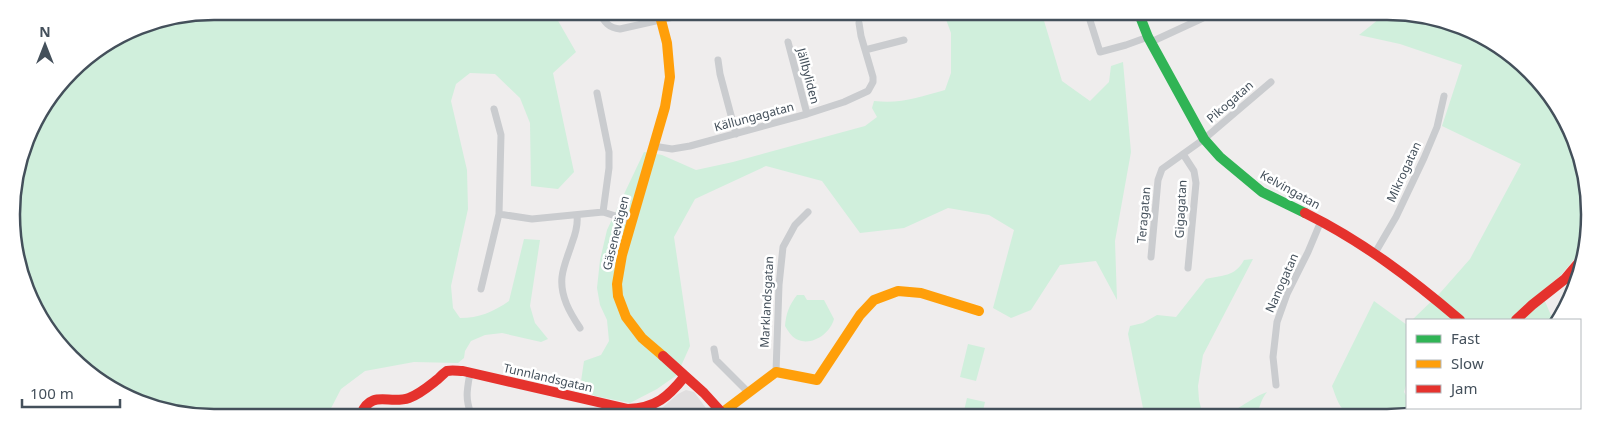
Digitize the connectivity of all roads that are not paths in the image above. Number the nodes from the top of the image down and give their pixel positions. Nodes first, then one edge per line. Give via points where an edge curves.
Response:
1 (603, 20) edge
2 (661, 20) joint
3 (1090, 20) edge
4 (1141, 20) edge
5 (1198, 20) edge
6 (859, 23) dead end
7 (1149, 39) junction
8 (904, 40) dead end
9 (788, 42) dead end
10 (865, 50) junction
11 (718, 60) dead end
12 (1271, 82) dead end
13 (597, 93) dead end
14 (1444, 96) dead end
15 (494, 109) dead end
16 (807, 114) junction
17 (736, 134) junction
18 (1204, 139) junction
19 (653, 146) junction
20 (1183, 154) junction
21 (603, 212) junction
22 (808, 212) dead end
23 (499, 214) junction
24 (577, 216) junction
25 (631, 221) junction
26 (1321, 221) junction
27 (1375, 253) junction
28 (1151, 257) dead end
29 (1188, 268) dead end
30 (1573, 270) edge
31 (481, 289) dead end
32 (979, 312) dead end
33 (1459, 319) edge
34 (1517, 319) edge
35 (580, 328) dead end
36 (714, 349) dead end
37 (776, 372) junction
38 (470, 373) junction
39 (684, 376) junction
40 (1276, 385) dead end
41 (748, 392) junction
42 (363, 409) edge
43 (469, 409) edge
44 (612, 409) edge
45 (643, 409) edge
46 (719, 409) edge
47 (729, 409) edge

1 - 2 street via 615,29
2 - 19 street, Gäsenevägen via 670,77
3 - 7 street via 1100,52
4 - 7 street, Kelvingatan
5 - 7 street
6 - 10 street
7 - 18 street, Kelvingatan
8 - 10 street
9 - 16 street, Jällbyliden
10 - 16 street, Källungagatan via 873,77 868,91
11 - 17 street
12 - 18 street, Pikogatan
13 - 21 street via 610,152
14 - 27 street, Mikrogatan via 1424,158
15 - 23 street via 501,136
16 - 17 street, Källungagatan
17 - 19 street, Källungagatan via 680,148
18 - 20 street, Teragatan
18 - 26 street, Kelvingatan via 1262,192
19 - 25 street, Gäsenevägen
20 - 28 street, Teragatan via 1162,169 1158,180
20 - 29 street, Gigagatan via 1194,171 1196,183
21 - 24 street
21 - 25 street
22 - 37 street, Marklandsgatan via 795,225 783,247
23 - 24 street via 532,219
23 - 31 street
24 - 35 street via 562,276 563,295
25 - 39 street, Gäsenevägen via 617,284 622,308 642,338
26 - 27 street, Kelvingatan
26 - 40 street, Nanogatan via 1277,322 1273,357
27 - 33 street, Kelvingatan
30 - 34 street
32 - 37 street via 921,293 898,291 874,300 860,315 817,380
36 - 41 street via 716,360
37 - 41 street
38 - 42 street, Tunnlandsgatan via 448,371 421,392 403,400 370,400
38 - 43 street via 466,396
38 - 44 street, Tunnlandsgatan
39 - 45 street, Tunnlandsgatan via 664,399
39 - 46 street, Gäsenevägen
41 - 47 street

